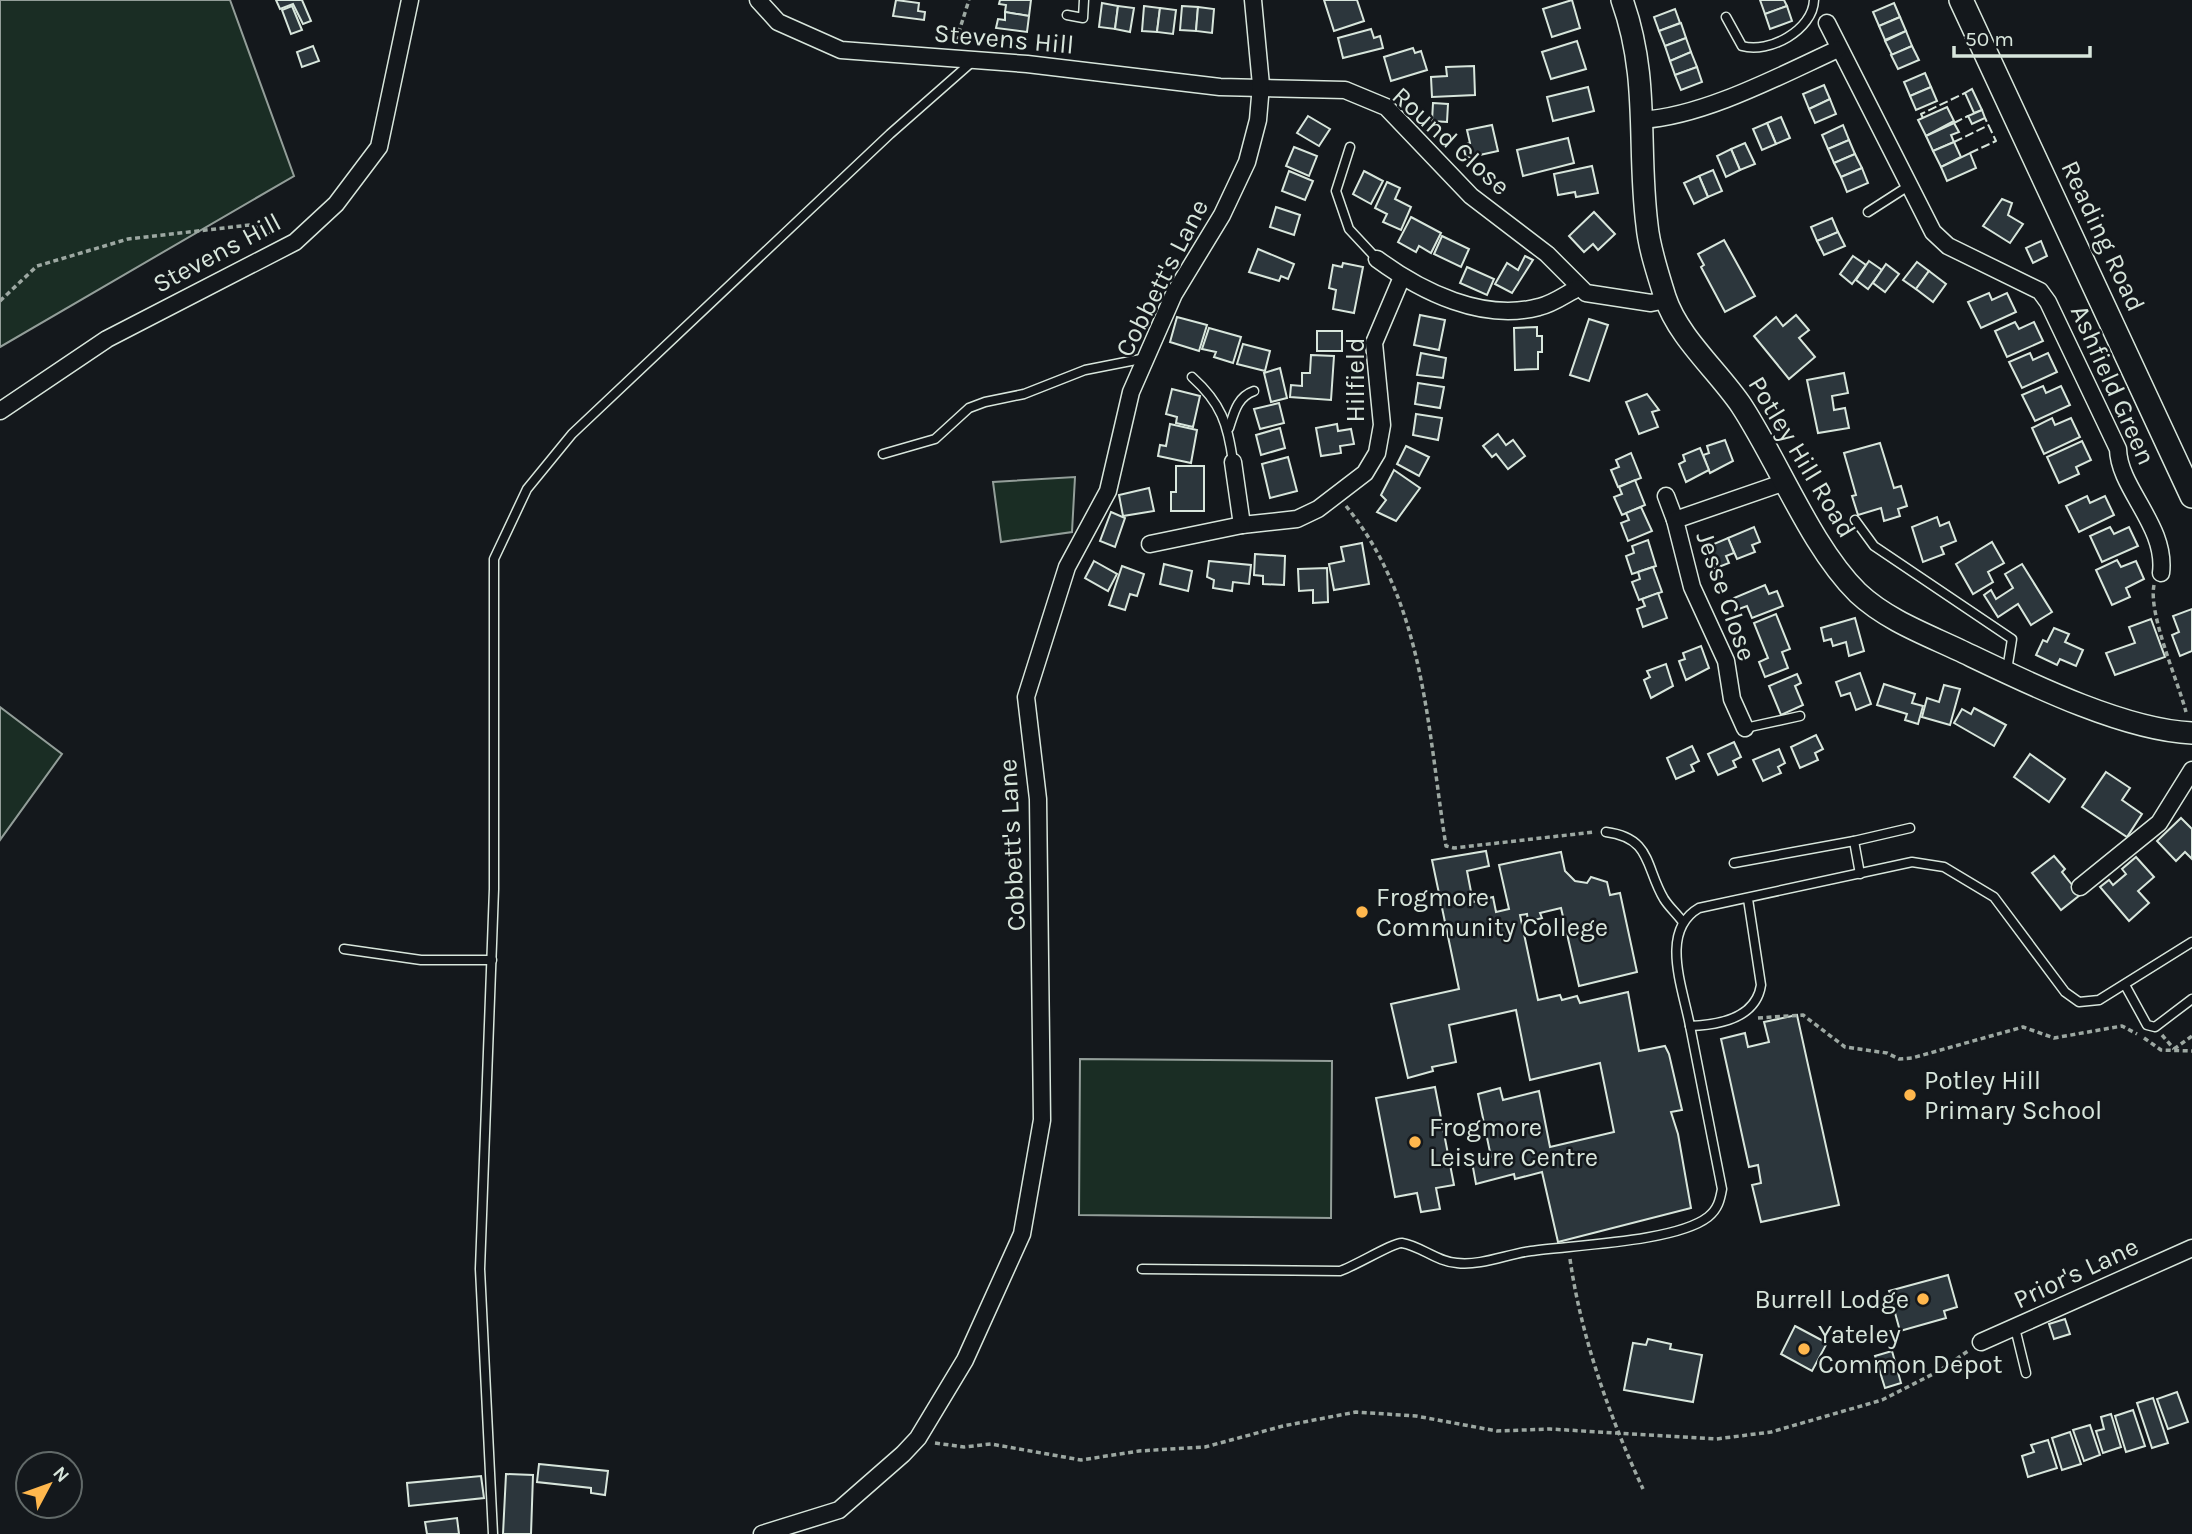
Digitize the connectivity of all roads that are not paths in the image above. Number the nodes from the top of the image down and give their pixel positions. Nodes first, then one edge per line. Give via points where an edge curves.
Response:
1 (410, 0) edge
2 (758, 0) edge
3 (1084, 0) edge
4 (1253, 0) edge
5 (1622, 0) edge
6 (1814, 0) edge
7 (1961, 0) edge
8 (1067, 15) dead end
9 (1726, 17) dead end
10 (1826, 23) dead end
11 (1838, 49) junction
12 (973, 61) junction
13 (1261, 85) junction
14 (1642, 120) junction
15 (1350, 147) dead end
16 (1910, 185) junction
17 (1868, 212) dead end
18 (1377, 259) joint
19 (1402, 277) junction
20 (1578, 288) junction
21 (1666, 300) junction
22 (1146, 358) junction
23 (1192, 377) dead end
24 (1254, 391) dead end
25 (0, 411) edge
26 (1229, 428) junction
27 (883, 454) dead end
28 (1233, 462) joint
29 (1786, 482) junction
30 (1666, 496) dead end
31 (2192, 496) edge
32 (1675, 520) junction
33 (1855, 520) dead end
34 (1242, 525) junction
35 (1150, 544) dead end
36 (2161, 573) road end
37 (2007, 673) junction
38 (1800, 716) dead end
39 (1745, 728) joint
40 (2192, 733) edge
41 (2192, 770) edge
42 (1910, 828) dead end
43 (1606, 832) road end
44 (1854, 841) junction
45 (1734, 863) dead end
46 (1860, 874) junction
47 (2080, 887) dead end
48 (1748, 899) junction
49 (1682, 921) junction
50 (2192, 942) edge
51 (344, 949) dead end
52 (492, 960) junction
53 (2124, 985) junction
54 (2192, 999) edge
55 (1689, 1026) junction
56 (2192, 1248) edge
57 (1142, 1269) dead end
58 (2015, 1328) junction
59 (1981, 1342) road end
60 (2026, 1373) dead end
61 (493, 1534) edge
62 (762, 1534) edge

1 - 25 street, Stevens Hill via 379,147 336,204 295,242 107,339
2 - 12 street, Stevens Hill via 778,22 841,50
3 - 8 lane via 1083,18
4 - 13 street
5 - 14 street, Potley Hill Road via 1640,68
6 - 9 lane via 1808,20 1793,34 1753,49 1742,46
7 - 31 main road, Reading Road
10 - 11 street, Ashfield Green
11 - 14 street via 1741,93
11 - 16 street, Ashfield Green
12 - 13 street, Stevens Hill via 1220,87
12 - 52 lane via 606,400 527,489 494,559
13 - 20 street, Round Close via 1345,90 1386,107 1471,197 1547,254
13 - 22 street, Cobbett's Lane via 1258,120 1237,187 1174,294
14 - 21 street, Potley Hill Road via 1647,228
15 - 18 lane via 1336,191 1349,229
16 - 17 lane
16 - 36 street, Ashfield Green via 1933,232 1948,246 2040,291 2048,302 2118,449 2118,468 2136,492 2151,526
18 - 19 street
19 - 20 street via 1469,306 1500,313 1541,307
19 - 34 street, Hilfield via 1374,343 1382,425 1377,453 1365,473 1297,519
20 - 21 street via 1651,303
21 - 29 street, Potley Hill Road via 1740,405
22 - 27 lane via 1085,370 1024,394 985,402 969,408 935,439
22 - 62 street, Cobbett's Lane via 1131,392 1108,491 1067,567 1026,697 1038,799 1042,1120 1022,1234 965,1360 918,1438 839,1510
23 - 26 lane via 1211,394
24 - 26 lane via 1236,406
26 - 28 lane
28 - 34 street
29 - 32 street, Jesse Close
29 - 37 street, Potley Hill Road via 1833,562 1858,593 1893,619
30 - 32 street, Jesse Close
32 - 39 street, Jesse Close via 1692,587 1726,661 1732,699
33 - 37 lane via 1874,546 2012,639
34 - 35 street, Hilfield
37 - 40 street, Potley Hill Road via 2122,719 2167,732
38 - 39 lane
41 - 47 street via 2159,823
42 - 44 lane
43 - 49 lane via 1624,834 1637,844 1664,899
44 - 45 lane
44 - 46 lane
46 - 48 lane
46 - 53 lane via 1912,862 1944,867 1994,897 2065,992 2079,1002 2099,1000
48 - 49 lane via 1699,908
48 - 55 lane via 1761,985 1753,1006 1736,1017
49 - 55 lane via 1675,940
50 - 53 lane
51 - 52 lane via 421,960
52 - 61 lane via 480,1269
53 - 54 lane via 2147,1025 2155,1027
55 - 57 lane via 1722,1189 1719,1205 1708,1217 1685,1228 1459,1264 1401,1243 1388,1245 1359,1265 1340,1271
56 - 58 street, Prior's Lane
58 - 59 street, Prior's Lane
58 - 60 lane

